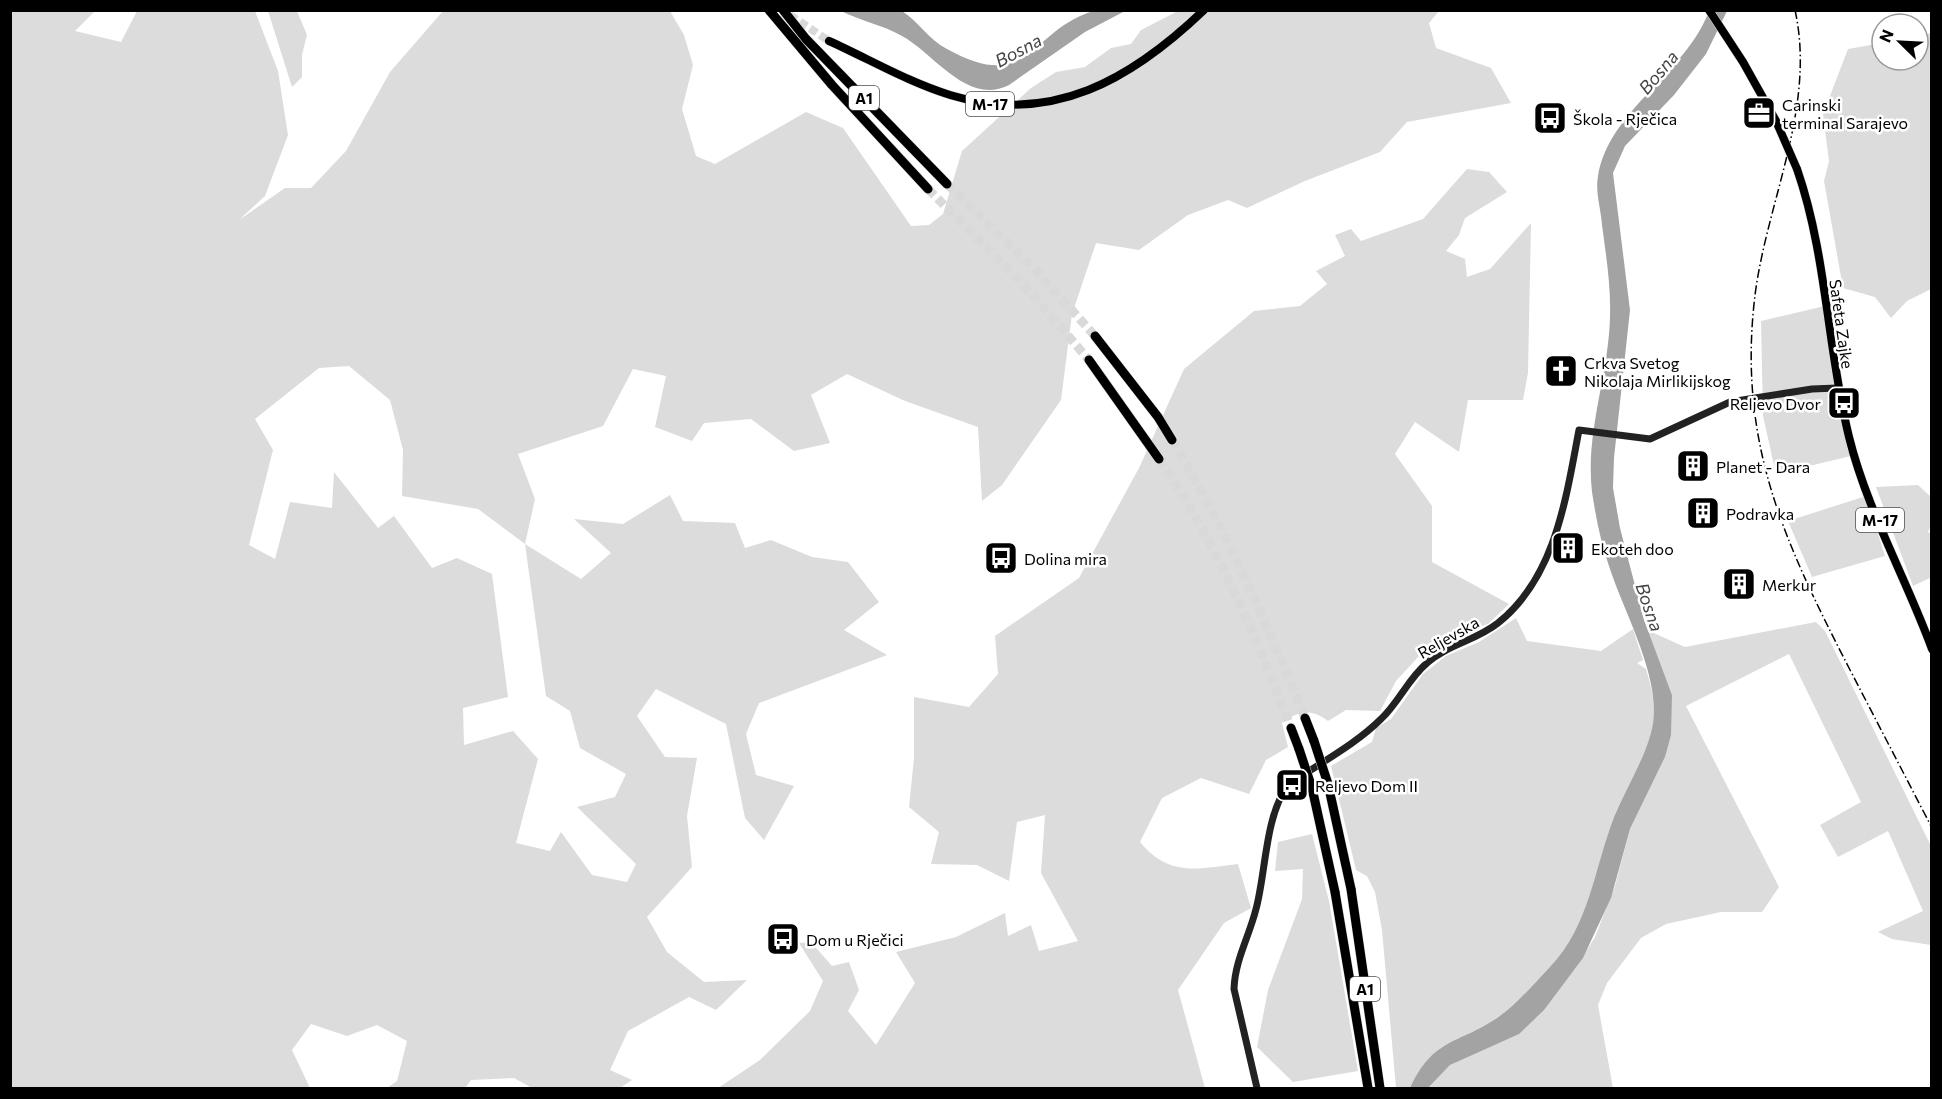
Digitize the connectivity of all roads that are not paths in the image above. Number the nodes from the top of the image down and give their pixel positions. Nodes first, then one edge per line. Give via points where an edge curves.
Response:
1 (769, 10) edge
2 (783, 10) edge
3 (1204, 10) edge
4 (1710, 10) edge
5 (829, 41) tunnel mouth
6 (947, 184) tunnel mouth
7 (928, 189) tunnel mouth
8 (1095, 336) tunnel mouth
9 (1089, 360) tunnel mouth
10 (1838, 388) junction
11 (1172, 440) tunnel mouth
12 (1159, 459) tunnel mouth
13 (1932, 649) edge
14 (1305, 718) tunnel mouth
15 (1291, 728) tunnel mouth
16 (1257, 1089) edge
17 (1368, 1089) edge
18 (1380, 1089) edge

1 - 7 highway, A1
2 - 6 highway, A1 via 806,39
3 - 5 main road, M-17 via 1152,56 1116,79 1080,94 1040,103 982,103 948,94
4 - 10 main road, Safeta Zajke / M-17, bridge via 1776,121 1809,203
8 - 11 highway
9 - 12 highway
10 - 13 main road, Safeta Zajke / M-17 via 1865,484
10 - 16 main road, Reljevska via 1745,399 1723,405 1650,439 1579,430 1554,541 1518,603 1492,627 1432,658 1380,720 1283,791 1256,910 1235,974 1234,989
14 - 18 highway, A1, bridge via 1328,784 1351,889
15 - 17 highway, A1, bridge via 1312,788 1335,892

